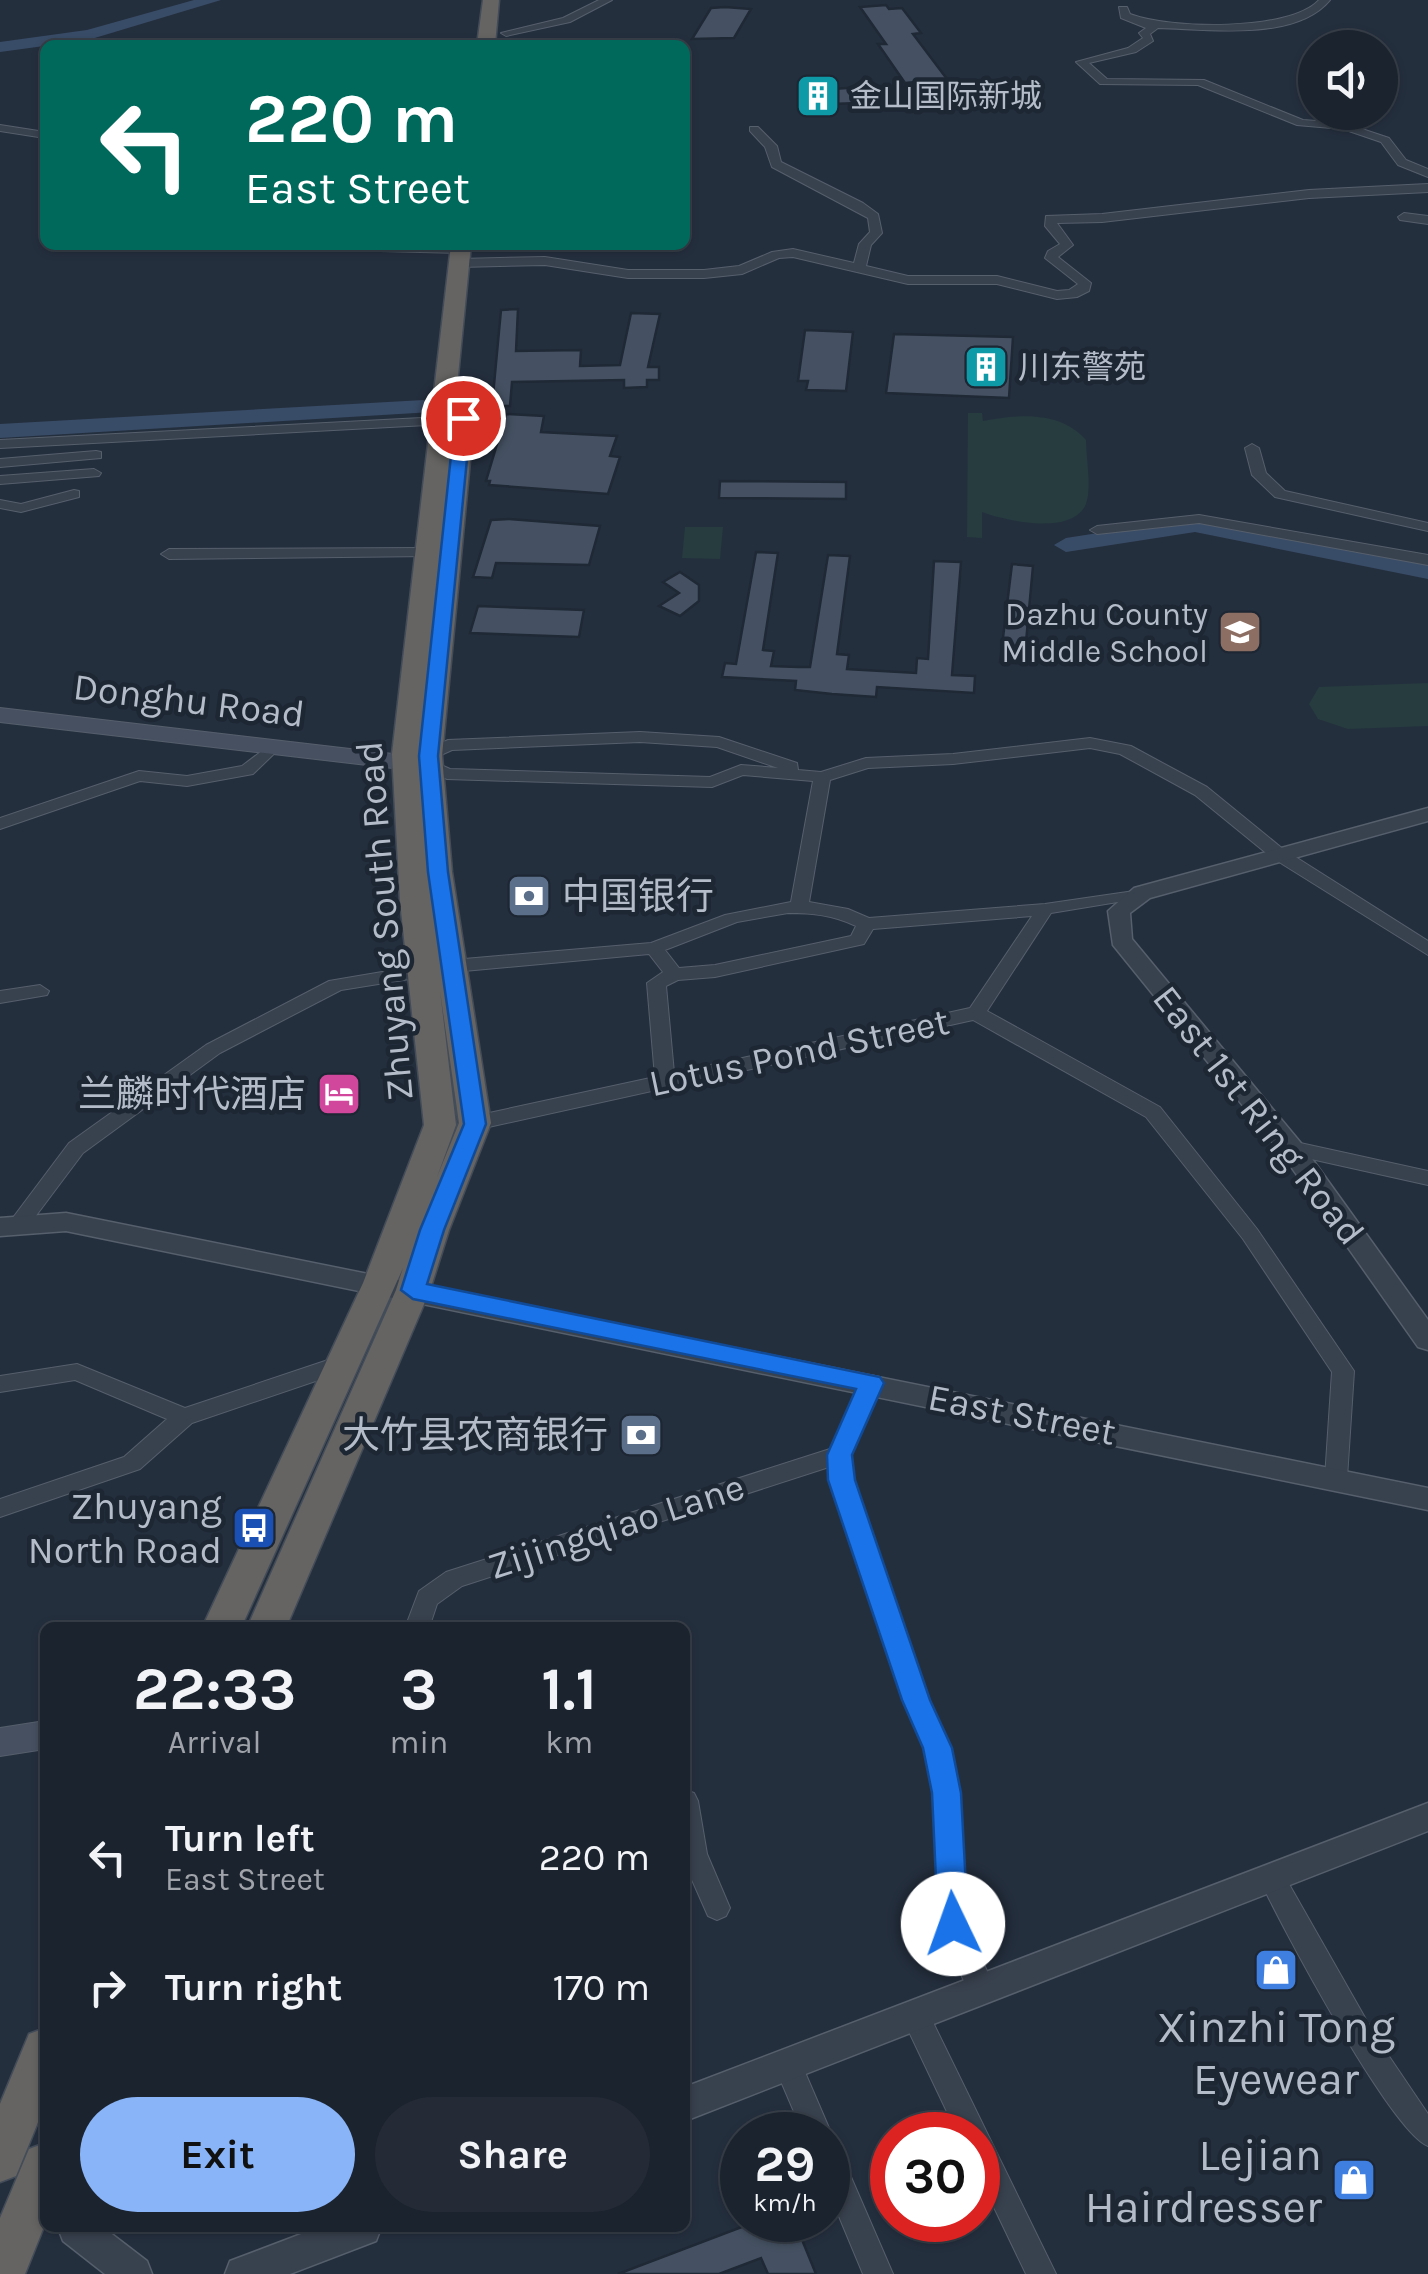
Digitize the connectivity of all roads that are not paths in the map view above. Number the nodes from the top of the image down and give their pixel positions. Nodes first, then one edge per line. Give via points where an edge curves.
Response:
1 (491, 0) edge
2 (508, 0) edge
3 (608, 0) edge
4 (1325, 0) edge
5 (1123, 9) dead end
6 (1154, 25) junction
7 (504, 39) edge
8 (487, 40) edge
9 (0, 128) edge
10 (754, 129) dead end
11 (40, 134) edge
12 (1428, 173) edge
13 (1428, 188) edge
14 (1404, 217) dead end
15 (1428, 220) edge
16 (406, 250) edge
17 (468, 253) edge
18 (859, 268) junction
19 (441, 421) junction
20 (0, 444) edge
21 (1252, 448) dead end
22 (96, 455) dead end
23 (0, 463) edge
24 (94, 473) dead end
25 (0, 480) edge
26 (74, 494) dead end
27 (0, 504) edge
28 (1425, 521) edge
29 (1097, 530) dead end
30 (426, 553) junction
31 (168, 554) dead end
32 (1428, 560) edge
33 (0, 706) edge
34 (0, 715) edge
35 (271, 748) junction
36 (417, 760) junction
37 (822, 778) junction
38 (1428, 814) edge
39 (0, 824) edge
40 (1278, 852) junction
41 (1142, 893) junction
42 (800, 908) junction
43 (1045, 909) junction
44 (866, 924) junction
45 (654, 948) junction
46 (1428, 949) edge
47 (437, 968) junction
48 (674, 974) junction
49 (40, 991) dead end
50 (0, 997) edge
51 (976, 1014) junction
52 (665, 1082) junction
53 (475, 1124) junction
54 (1291, 1148) junction
55 (1428, 1178) edge
56 (10, 1225) edge
57 (396, 1287) junction
58 (1428, 1340) edge
59 (343, 1363) junction
60 (871, 1383) junction
61 (0, 1384) edge
62 (184, 1417) junction
63 (840, 1455) junction
64 (1336, 1478) junction
65 (1428, 1498) edge
66 (0, 1508) edge
67 (224, 1622) edge
68 (268, 1622) edge
69 (419, 1622) edge
70 (40, 1719) edge
71 (0, 1725) edge
72 (40, 1736) edge
73 (0, 1742) edge
74 (1428, 1816) edge
75 (690, 1847) edge
76 (1272, 1878) junction
77 (717, 1908) dead end
78 (982, 1989) junction
79 (915, 2015) junction
80 (40, 2060) edge
81 (788, 2065) junction
82 (690, 2102) edge
83 (808, 2112) edge
84 (962, 2112) edge
85 (1428, 2133) edge
86 (0, 2160) edge
87 (40, 2177) edge
88 (1000, 2189) edge
89 (850, 2208) edge
90 (81, 2232) edge
91 (353, 2232) edge
92 (1, 2274) edge
93 (134, 2274) edge
94 (243, 2274) edge
95 (878, 2274) edge
96 (1041, 2274) edge

1 - 8 highway
2 - 7 highway
3 - 7 street
4 - 6 street via 1314,13 1262,27
5 - 6 street via 1125,16
6 - 12 street via 1138,48 1081,62 1107,83 1195,81 1301,123 1348,126 1388,142 1402,162
9 - 11 street
10 - 18 street via 783,169 861,204 874,217 876,233 865,244
13 - 18 street via 1050,220 1067,244 1051,258 1085,283 1072,294 998,280 908,280
14 - 15 street
16 - 17 street
17 - 18 street via 628,274 742,270 793,253
17 - 19 highway, Zhuyang South Road
17 - 36 highway, Zhuyang South Road
19 - 20 street
19 - 30 highway, Zhuyang South Road
21 - 28 street via 1259,474 1280,494
22 - 23 street
24 - 25 street
26 - 27 street via 21,508
29 - 32 street via 1199,518
30 - 31 street
30 - 36 highway, Zhuyang South Road
33 - 36 main road, Donghu Road
34 - 35 main road, Donghu Road
35 - 36 main road, Donghu Road
35 - 39 street via 247,770 187,781 139,776
36 - 37 street via 447,774 712,782 742,770
36 - 37 street via 448,745 660,738 719,742
36 - 47 highway, Zhuyang South Road
37 - 40 street via 866,763 1090,742 1126,750 1201,792
37 - 42 street
38 - 40 street
40 - 41 street
40 - 46 street
41 - 43 street
41 - 54 street, East 1st Ring Road via 1119,911 1121,940
42 - 44 street via 852,914
42 - 45 street via 748,910
43 - 44 street
43 - 51 street
44 - 48 street via 858,940
45 - 47 street
45 - 48 street
47 - 53 highway, Zhuyang South Road
47 - 56 street via 336,985 213,1049 76,1148
47 - 57 highway, Zhuyang South Road via 440,1125
48 - 52 street via 656,983
49 - 50 street
51 - 52 street, Lotus Pond Street
51 - 64 street, Lotus Pond Street via 1153,1112 1250,1234 1342,1371
52 - 53 street, Lotus Pond Street
53 - 57 highway via 432,1230
54 - 55 street
54 - 58 street, East 1st Ring Road
56 - 57 street, East Street via 66,1222
57 - 59 highway
57 - 60 street, East Street
57 - 68 highway
59 - 62 street
59 - 67 highway
60 - 63 street
60 - 64 street, East Street
61 - 62 street via 77,1372
62 - 66 street via 132,1464
63 - 69 street, Zijingqiao Lane via 454,1578 427,1598
63 - 78 street via 871,1572 938,1748 953,1924
64 - 65 street, East Street
70 - 71 main road
72 - 73 main road
74 - 76 street
75 - 77 street
76 - 78 street
76 - 85 street via 1366,2046
78 - 79 street
79 - 81 street
79 - 84 street
80 - 86 highway
81 - 82 street
81 - 83 street
87 - 92 highway
88 - 96 street
89 - 95 street
90 - 93 street
91 - 94 street

